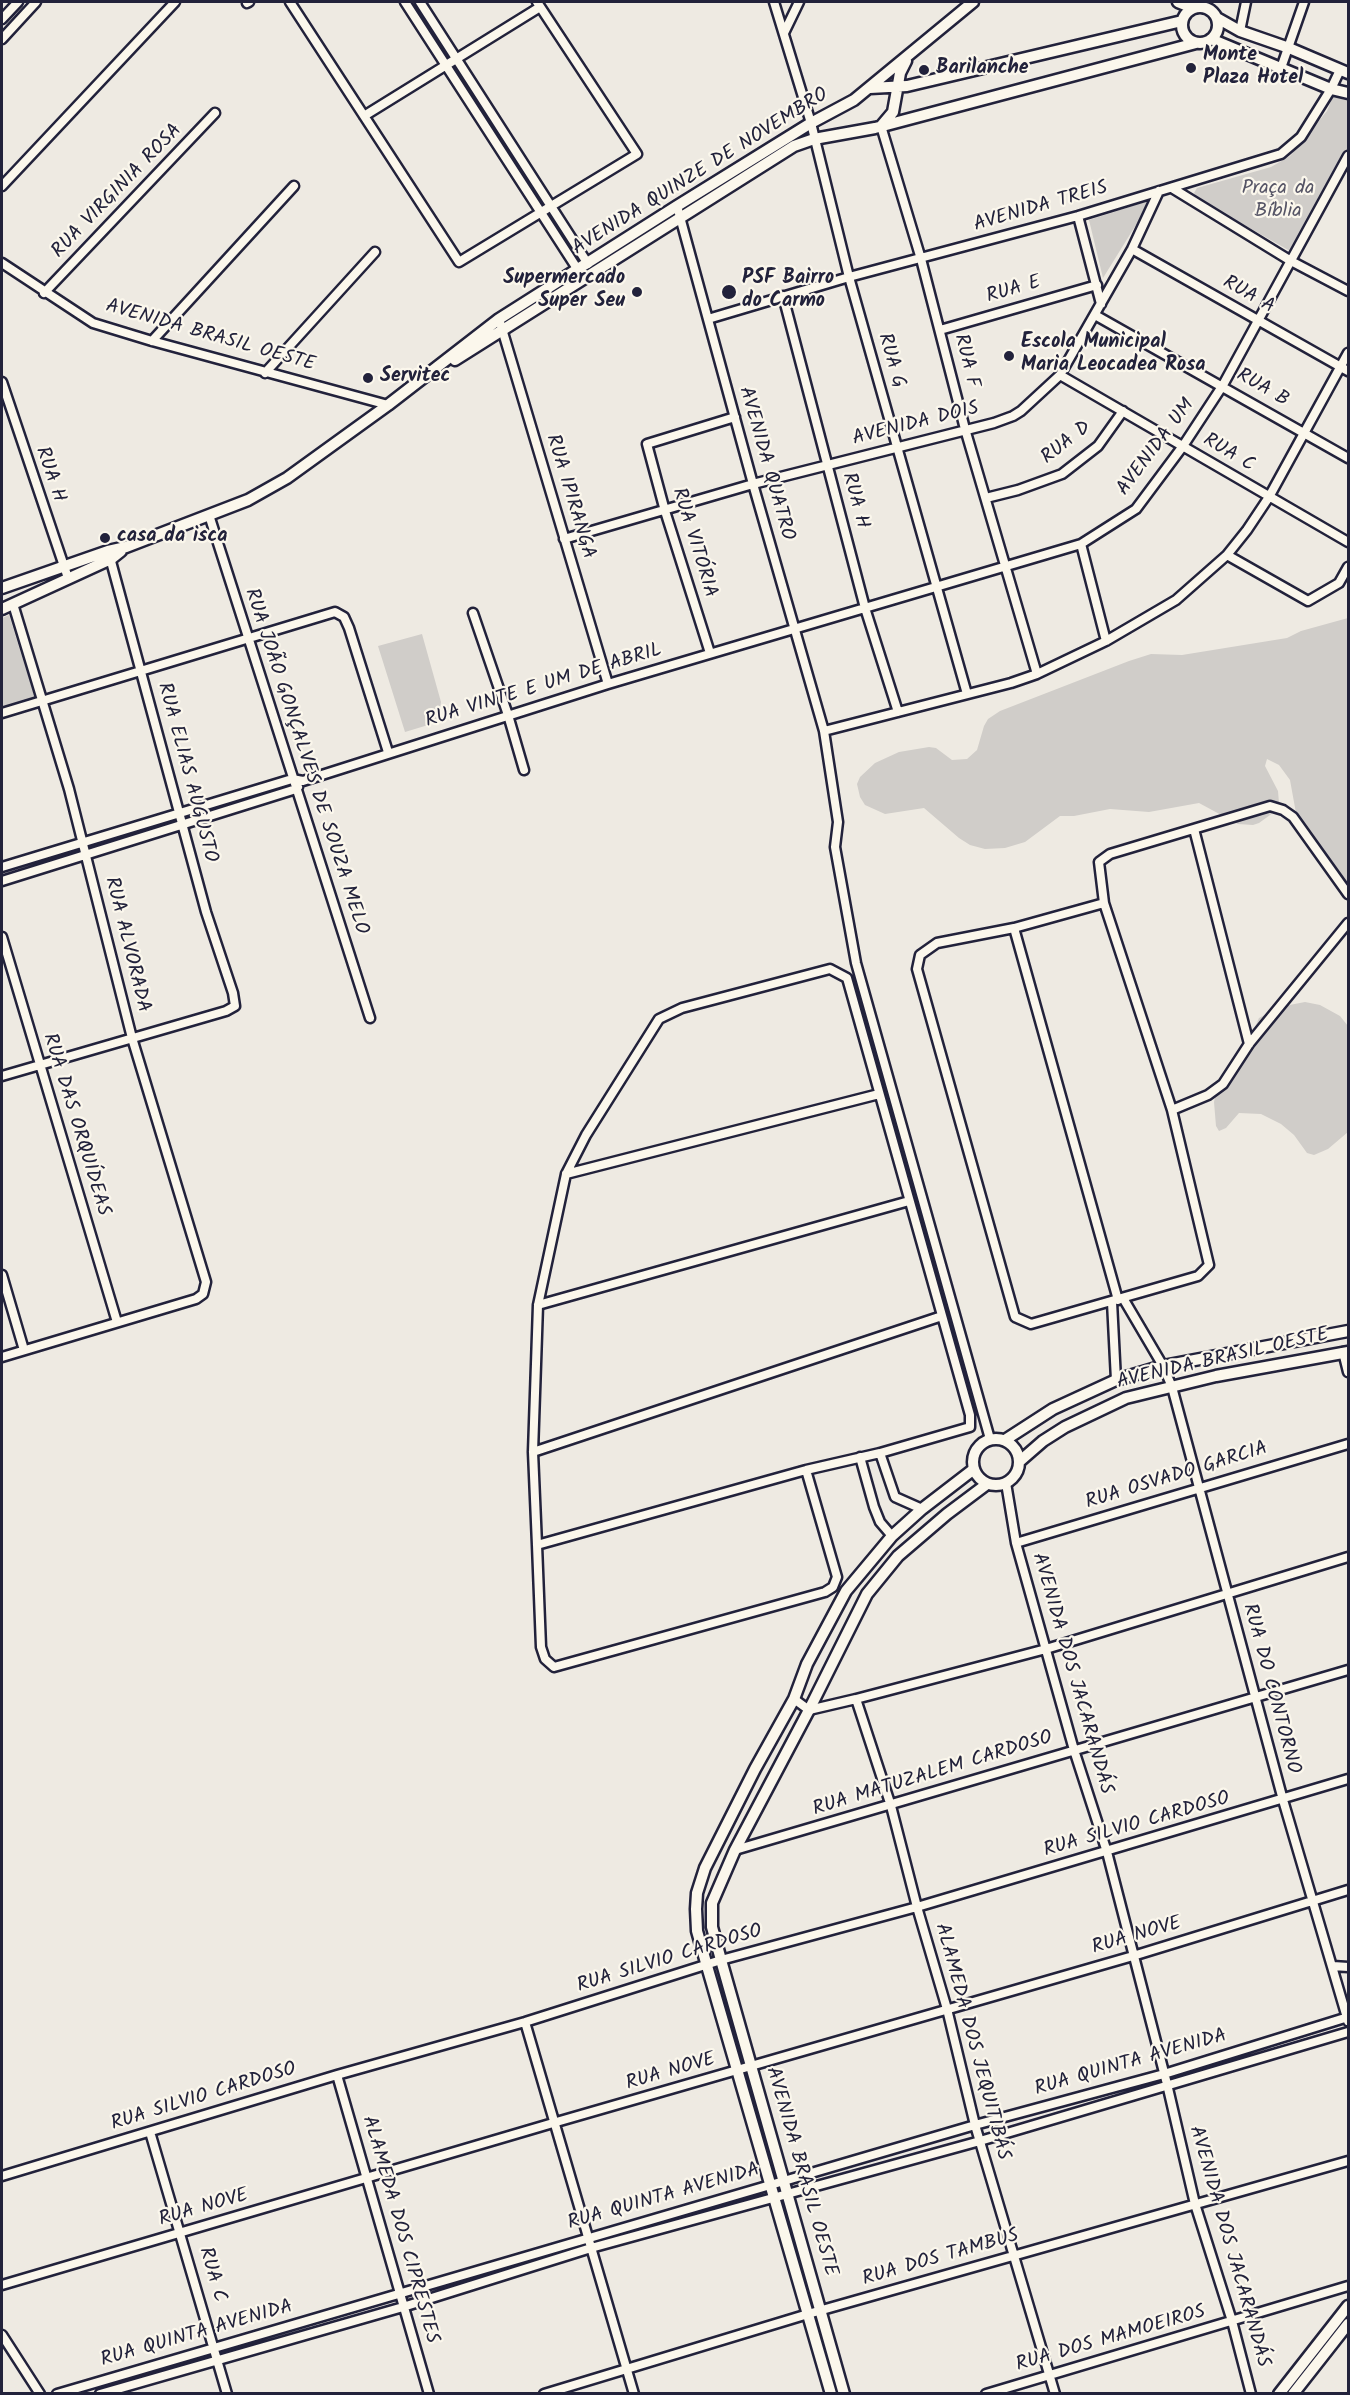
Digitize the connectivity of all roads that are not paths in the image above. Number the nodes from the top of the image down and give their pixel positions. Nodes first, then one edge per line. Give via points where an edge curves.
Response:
1 (18, 2) edge
2 (36, 2) edge
3 (175, 2) edge
4 (290, 2) edge
5 (405, 2) edge
6 (420, 2) edge
7 (774, 2) edge
8 (799, 2) edge
9 (973, 2) edge
10 (1178, 2) edge
11 (1246, 2) edge
12 (1304, 2) edge
13 (539, 4) edge
14 (1193, 8) junction
15 (1217, 18) junction
16 (2, 19) edge
17 (1182, 21) junction
18 (1240, 31) junction
19 (784, 33) junction
20 (2, 39) edge
21 (1211, 39) junction
22 (1196, 43) junction
23 (1289, 48) junction
24 (914, 51) junction
25 (458, 59) junction
26 (447, 66) junction
27 (1281, 68) junction
28 (1344, 71) edge
29 (898, 87) junction
30 (870, 88) junction
31 (1331, 89) junction
32 (1348, 93) edge
33 (215, 113) dead end
34 (364, 116) junction
35 (811, 123) junction
36 (882, 126) junction
37 (814, 139) junction
38 (1348, 156) edge
39 (2, 186) edge
40 (294, 186) dead end
41 (1172, 188) junction
42 (1160, 191) junction
43 (553, 206) junction
44 (679, 211) junction
45 (542, 212) junction
46 (1078, 216) junction
47 (1132, 249) junction
48 (375, 252) dead end
49 (921, 259) junction
50 (1291, 261) junction
51 (2, 263) edge
52 (588, 264) junction
53 (578, 270) junction
54 (849, 277) junction
55 (1097, 285) junction
56 (1348, 291) edge
57 (44, 293) junction
58 (783, 296) junction
59 (1101, 304) junction
60 (1095, 315) junction
61 (500, 319) junction
62 (708, 319) junction
63 (1257, 321) junction
64 (940, 330) junction
65 (502, 331) junction
66 (152, 341) junction
67 (1348, 353) edge
68 (1345, 369) edge
69 (433, 371) junction
70 (265, 373) junction
71 (1060, 375) junction
72 (2, 382) edge
73 (1222, 386) junction
74 (387, 405) junction
75 (1123, 411) junction
76 (12, 416) junction
77 (735, 417) junction
78 (2, 420) edge
79 (965, 429) junction
80 (1304, 433) junction
81 (1183, 446) junction
82 (896, 447) junction
83 (1348, 458) edge
84 (827, 464) junction
85 (753, 484) junction
86 (1269, 497) junction
87 (986, 498) junction
88 (665, 511) junction
89 (209, 515) junction
90 (564, 539) junction
91 (1348, 542) edge
92 (1080, 544) junction
93 (109, 555) junction
94 (1227, 555) junction
95 (63, 566) junction
96 (1006, 566) junction
97 (1348, 567) edge
98 (68, 578) junction
99 (935, 587) junction
100 (2, 588) edge
101 (13, 604) junction
102 (865, 608) junction
103 (2, 609) edge
104 (473, 613) dead end
105 (795, 627) junction
106 (248, 637) junction
107 (1106, 641) junction
108 (710, 653) junction
109 (142, 670) junction
110 (1036, 674) junction
111 (608, 684) junction
112 (967, 694) junction
113 (43, 700) junction
114 (898, 712) junction
115 (2, 713) edge
116 (508, 715) junction
117 (824, 731) junction
118 (388, 752) junction
119 (524, 770) dead end
120 (292, 779) junction
121 (303, 781) junction
122 (296, 789) junction
123 (180, 812) junction
124 (183, 823) junction
125 (1194, 829) junction
126 (82, 842) junction
127 (86, 854) junction
128 (2, 867) edge
129 (2, 881) edge
130 (1348, 894) edge
131 (1104, 903) junction
132 (1348, 923) edge
133 (1014, 928) junction
134 (2, 937) edge
135 (370, 1017) dead end
136 (132, 1038) junction
137 (1249, 1044) junction
138 (40, 1064) junction
139 (2, 1076) edge
140 (879, 1094) junction
141 (1172, 1110) junction
142 (566, 1174) junction
143 (909, 1201) junction
144 (2, 1275) edge
145 (1118, 1300) junction
146 (538, 1305) junction
147 (942, 1316) junction
148 (117, 1322) junction
149 (1343, 1331) edge
150 (24, 1350) junction
151 (1346, 1352) edge
152 (2, 1357) edge
153 (1163, 1366) junction
154 (1348, 1372) edge
155 (1116, 1380) junction
156 (1172, 1387) junction
157 (990, 1439) junction
158 (1005, 1440) junction
159 (1348, 1444) edge
160 (533, 1452) junction
161 (880, 1453) junction
162 (860, 1457) junction
163 (1020, 1461) junction
164 (974, 1469) junction
165 (806, 1470) junction
166 (987, 1484) junction
167 (1006, 1484) junction
168 (1200, 1487) junction
169 (922, 1509) junction
170 (889, 1540) junction
171 (1016, 1543) junction
172 (537, 1545) junction
173 (898, 1556) junction
174 (1348, 1557) edge
175 (1227, 1594) junction
176 (1046, 1649) junction
177 (1348, 1670) edge
178 (1257, 1696) junction
179 (794, 1699) junction
180 (856, 1700) junction
181 (809, 1710) junction
182 (1074, 1750) junction
183 (1348, 1779) edge
184 (1283, 1800) junction
185 (891, 1806) junction
186 (735, 1850) junction
187 (1107, 1852) junction
188 (1348, 1890) edge
189 (1314, 1901) junction
190 (917, 1907) junction
191 (1133, 1956) junction
192 (721, 1960) junction
193 (1347, 1965) edge
194 (707, 1966) junction
195 (1333, 1966) junction
196 (947, 2008) junction
197 (1348, 2019) edge
198 (525, 2022) junction
199 (1348, 2032) edge
200 (752, 2067) junction
201 (739, 2071) junction
202 (1164, 2074) junction
203 (337, 2075) junction
204 (1167, 2084) junction
205 (553, 2123) junction
206 (975, 2125) junction
207 (150, 2132) junction
208 (980, 2141) junction
209 (1348, 2161) edge
210 (2, 2176) edge
211 (368, 2178) junction
212 (783, 2181) junction
213 (771, 2185) junction
214 (787, 2194) junction
215 (775, 2198) junction
216 (1195, 2204) junction
217 (182, 2233) junction
218 (588, 2237) junction
219 (591, 2248) junction
220 (1014, 2254) junction
221 (2, 2285) edge
222 (1348, 2286) edge
223 (400, 2292) junction
224 (1348, 2306) edge
225 (403, 2307) junction
226 (820, 2311) junction
227 (807, 2314) junction
228 (1232, 2321) junction
229 (1348, 2324) edge
230 (2, 2335) edge
231 (214, 2348) junction
232 (217, 2359) junction
233 (627, 2369) junction
234 (1050, 2375) junction
235 (40, 2394) edge
236 (57, 2394) edge
237 (100, 2394) edge
238 (227, 2394) edge
239 (429, 2394) edge
240 (544, 2394) edge
241 (634, 2394) edge
242 (831, 2394) edge
243 (844, 2394) edge
244 (986, 2394) edge
245 (1055, 2394) edge
246 (1251, 2394) edge
247 (1279, 2394) edge
248 (1293, 2394) edge

1 - 16 street
2 - 20 street
3 - 39 street
4 - 34 street
5 - 26 street
6 - 25 street
7 - 19 street, RUA G
8 - 19 street
9 - 24 street, AVENIDA QUINZE DE NOVEMBRO
10 - 14 street
11 - 18 street
12 - 23 street
13 - 25 street
13 - 43 street via 637,154
14 - 15 street via 1204,7
14 - 17 street
15 - 18 street
15 - 21 street via 1216,33
17 - 22 street via 1187,38
17 - 29 street
18 - 23 street
19 - 35 street, RUA G
21 - 22 street
21 - 27 street
22 - 36 street, AVENIDA QUINZE DE NOVEMBRO
23 - 27 street
23 - 28 street
24 - 29 street via 902,67
24 - 30 street, AVENIDA QUINZE DE NOVEMBRO
25 - 26 street
25 - 43 street
26 - 34 street
26 - 45 street
27 - 31 street
28 - 31 street, AVENIDA TREIS
29 - 30 street
29 - 36 street via 893,112
30 - 35 street, AVENIDA QUINZE DE NOVEMBRO
31 - 32 street
31 - 41 street, AVENIDA TREIS via 1301,137 1281,154
33 - 57 street, RUA VIRGINIA ROSA
34 - 45 street via 459,262
35 - 37 street, RUA G
35 - 44 street, AVENIDA QUINZE DE NOVEMBRO
36 - 37 street, AVENIDA QUINZE DE NOVEMBRO
36 - 49 street, RUA F
37 - 44 street, AVENIDA QUINZE DE NOVEMBRO via 794,146
37 - 54 street, RUA G
38 - 50 street, AVENIDA UM
40 - 66 street
41 - 42 street, AVENIDA TREIS
41 - 50 street
42 - 46 street, AVENIDA TREIS
42 - 47 street, AVENIDA DOIS
43 - 45 street
43 - 52 street
44 - 52 street, AVENIDA QUINZE DE NOVEMBRO
44 - 62 street, AVENIDA QUATRO
44 - 65 street, AVENIDA QUINZE DE NOVEMBRO
45 - 53 street
46 - 49 street, AVENIDA TREIS
46 - 55 street
47 - 59 street, AVENIDA DOIS
47 - 63 street, RUA A
48 - 70 street
49 - 54 street, AVENIDA TREIS
49 - 64 street, RUA F
50 - 56 street
50 - 63 street, AVENIDA UM
51 - 57 street, AVENIDA BRASIL OESTE
52 - 53 street, AVENIDA QUINZE DE NOVEMBRO
53 - 61 street, AVENIDA QUINZE DE NOVEMBRO
54 - 58 street, AVENIDA TREIS
54 - 82 street, RUA G
55 - 59 street
55 - 64 street, RUA E
57 - 66 street, AVENIDA BRASIL OESTE via 93,323
58 - 62 street, AVENIDA TREIS
58 - 84 street, RUA H
59 - 60 street, AVENIDA DOIS
60 - 71 street, AVENIDA DOIS
60 - 73 street, RUA B
61 - 65 street, RUA IPIRANGA
61 - 69 street, AVENIDA QUINZE DE NOVEMBRO
62 - 77 street, AVENIDA QUATRO
63 - 68 street, RUA A
63 - 73 street, AVENIDA UM
64 - 79 street, RUA F
65 - 69 street, AVENIDA QUINZE DE NOVEMBRO
65 - 90 street, RUA IPIRANGA
66 - 70 street, AVENIDA BRASIL OESTE
67 - 68 street
68 - 80 street
69 - 74 street, AVENIDA QUINZE DE NOVEMBRO
70 - 74 street, AVENIDA BRASIL OESTE
71 - 75 street, RUA C
71 - 79 street, AVENIDA DOIS via 1013,416
72 - 76 street, RUA H
73 - 80 street, RUA B
73 - 81 street, AVENIDA UM
74 - 89 street, AVENIDA QUINZE DE NOVEMBRO via 287,478 248,500
75 - 81 street, RUA C
75 - 87 street, RUA D via 1098,446 1062,474
76 - 78 street
76 - 95 street, RUA H
77 - 85 street, AVENIDA QUATRO
77 - 88 street, RUA VITÓRIA via 649,442
79 - 82 street, AVENIDA DOIS
79 - 87 street, RUA F
80 - 83 street, RUA B
80 - 86 street
81 - 86 street, RUA C
81 - 92 street, AVENIDA UM via 1136,508
82 - 84 street, AVENIDA DOIS
82 - 99 street, RUA G
84 - 85 street, AVENIDA DOIS
84 - 102 street, RUA H
85 - 88 street, AVENIDA DOIS
85 - 105 street, AVENIDA QUATRO
86 - 91 street, RUA C
86 - 94 street
87 - 96 street, RUA F
88 - 90 street, AVENIDA DOIS
88 - 108 street, RUA VITÓRIA
89 - 93 street, AVENIDA QUINZE DE NOVEMBRO
89 - 106 street, RUA JOÃO GONÇALVES DE SOUZA MELO
90 - 111 street, RUA IPIRANGA
92 - 96 street, AVENIDA UM
92 - 107 street
93 - 95 street, AVENIDA QUINZE DE NOVEMBRO
93 - 98 street, AVENIDA QUINZE DE NOVEMBRO
93 - 109 street, RUA ELIAS AUGUSTO
94 - 97 street via 1308,601 1339,582
94 - 107 street via 1176,600
95 - 98 street, RUA H
95 - 100 street, AVENIDA QUINZE DE NOVEMBRO
96 - 99 street, AVENIDA UM
96 - 110 street, RUA F
98 - 101 street, AVENIDA QUINZE DE NOVEMBRO
99 - 102 street, AVENIDA UM
99 - 112 street, RUA G
101 - 103 street, AVENIDA QUINZE DE NOVEMBRO
101 - 113 street, RUA ALVORADA
102 - 105 street, AVENIDA UM
102 - 114 street, RUA H
104 - 116 street
105 - 108 street, RUA VINTE E UM DE ABRIL
105 - 117 street, AVENIDA QUATRO
106 - 109 street
106 - 118 street via 331,612 344,617
106 - 120 street, RUA JOÃO GONÇALVES DE SOUZA MELO
107 - 110 street
108 - 111 street, RUA VINTE E UM DE ABRIL
109 - 113 street
109 - 123 street, RUA ELIAS AUGUSTO
110 - 112 street
111 - 116 street, RUA VINTE E UM DE ABRIL
112 - 114 street
113 - 115 street
113 - 126 street, RUA ALVORADA
114 - 117 street
116 - 118 street, RUA VINTE E UM DE ABRIL
116 - 119 street
117 - 157 street, AVENIDA QUATRO via 838,822 835,847 856,963
118 - 121 street, RUA VINTE E UM DE ABRIL
120 - 121 street, RUA VINTE E UM DE ABRIL
120 - 122 street, RUA JOÃO GONÇALVES DE SOUZA MELO
120 - 123 street, RUA VINTE E UM DE ABRIL
121 - 122 street, RUA VINTE E UM DE ABRIL
122 - 124 street
122 - 135 street, RUA JOÃO GONÇALVES DE SOUZA MELO
123 - 124 street, RUA ELIAS AUGUSTO
123 - 126 street, RUA VINTE E UM DE ABRIL
124 - 127 street
124 - 136 street, RUA ELIAS AUGUSTO via 235,1006
125 - 130 street via 1270,806 1283,810 1293,818
125 - 131 street via 1110,854 1100,862
125 - 137 street
126 - 127 street, RUA ALVORADA
126 - 128 street, RUA VINTE E UM DE ABRIL
127 - 129 street
127 - 136 street, RUA ALVORADA
131 - 133 street
131 - 141 street
132 - 137 street
133 - 145 street
133 - 145 street via 937,943 920,955 917,969 1015,1317 1031,1324
134 - 138 street, RUA DAS ORQUÍDEAS
136 - 138 street
136 - 148 street, RUA ALVORADA via 205,1279 203,1294 188,1302
137 - 141 street via 1223,1084
138 - 139 street
138 - 148 street, RUA DAS ORQUÍDEAS
140 - 142 street
140 - 142 street via 847,978 830,969 682,1008 659,1019
140 - 143 street
141 - 145 street via 1209,1265 1198,1276
142 - 146 street
143 - 146 street
143 - 147 street
144 - 150 street
145 - 153 street, RUA DO CONTORNO
145 - 155 street
146 - 160 street
147 - 160 street
147 - 161 street via 970,1427
148 - 150 street
149 - 153 street, AVENIDA BRASIL OESTE
150 - 152 street
151 - 154 street
151 - 156 street, AVENIDA BRASIL OESTE
153 - 155 street, AVENIDA BRASIL OESTE
153 - 156 street, RUA DO CONTORNO
155 - 158 street, AVENIDA BRASIL OESTE via 1053,1409
156 - 163 street, AVENIDA BRASIL OESTE via 1126,1398 1088,1414 1043,1440
156 - 168 street, RUA DO CONTORNO
157 - 158 street
157 - 164 street via 977,1448
158 - 163 street via 1016,1449
159 - 168 street, RUA OSVADO GARCIA
160 - 172 street
161 - 162 street
161 - 169 street via 895,1497
162 - 165 street
162 - 170 street via 874,1507
163 - 167 street via 1016,1474
164 - 166 street
164 - 169 street, AVENIDA BRASIL OESTE
165 - 172 street
165 - 172 street via 837,1578 833,1587 554,1667 545,1659 541,1647
166 - 167 street
166 - 173 street, AVENIDA BRASIL OESTE
167 - 171 street, AVENIDA DOS JACARANDÁS
168 - 171 street, RUA OSVADO GARCIA
168 - 175 street, RUA DO CONTORNO
169 - 170 street, AVENIDA BRASIL OESTE
170 - 173 street
170 - 179 street, AVENIDA BRASIL OESTE via 846,1592 807,1664
171 - 176 street, AVENIDA DOS JACARANDÁS
173 - 181 street, AVENIDA BRASIL OESTE via 867,1594
174 - 175 street
175 - 176 street
175 - 178 street, RUA DO CONTORNO
176 - 180 street
176 - 182 street, AVENIDA DOS JACARANDÁS
177 - 178 street, RUA MATUZALEM CARDOSO
178 - 182 street, RUA MATUZALEM CARDOSO
178 - 184 street, RUA DO CONTORNO
179 - 181 street
179 - 194 street, AVENIDA BRASIL OESTE via 705,1868 696,1909 697,1931
180 - 181 street
180 - 185 street, ALAMEDA DOS JEQUITIBÁS
181 - 186 street, AVENIDA BRASIL OESTE
182 - 185 street, RUA MATUZALEM CARDOSO
182 - 187 street, AVENIDA DOS JACARANDÁS
183 - 184 street, RUA SILVIO CARDOSO
184 - 187 street, RUA SILVIO CARDOSO
184 - 189 street, RUA DO CONTORNO
185 - 186 street, RUA MATUZALEM CARDOSO
185 - 190 street, ALAMEDA DOS JEQUITIBÁS
186 - 192 street, AVENIDA BRASIL OESTE via 710,1912
187 - 190 street, RUA SILVIO CARDOSO
187 - 191 street, AVENIDA DOS JACARANDÁS
188 - 189 street, RUA NOVE
189 - 191 street, RUA NOVE
189 - 195 street, RUA DO CONTORNO
190 - 192 street, RUA SILVIO CARDOSO
190 - 196 street, ALAMEDA DOS JEQUITIBÁS
191 - 196 street, RUA NOVE
191 - 202 street, AVENIDA DOS JACARANDÁS
192 - 194 street, RUA SILVIO CARDOSO
192 - 200 street, AVENIDA BRASIL OESTE
193 - 195 street
194 - 198 street, RUA SILVIO CARDOSO
194 - 201 street, AVENIDA BRASIL OESTE
195 - 197 street, RUA DO CONTORNO
196 - 200 street, RUA NOVE
196 - 206 street, ALAMEDA DOS JEQUITIBÁS
197 - 202 street, RUA QUINTA AVENIDA
198 - 203 street, RUA SILVIO CARDOSO
198 - 205 street
199 - 204 street, RUA QUINTA AVENIDA
200 - 201 street, RUA NOVE
200 - 212 street, AVENIDA BRASIL OESTE
201 - 205 street, RUA NOVE
201 - 213 street, AVENIDA BRASIL OESTE
202 - 204 street, AVENIDA DOS JACARANDÁS
202 - 206 street, RUA QUINTA AVENIDA
203 - 207 street, RUA SILVIO CARDOSO
203 - 211 street, ALAMEDA DOS CIPRESTES
204 - 208 street, RUA QUINTA AVENIDA
204 - 216 street, AVENIDA DOS JACARANDÁS
205 - 211 street, RUA NOVE
205 - 218 street
206 - 208 street, ALAMEDA DOS JEQUITIBÁS
206 - 212 street, RUA QUINTA AVENIDA
207 - 210 street, RUA SILVIO CARDOSO
207 - 217 street, RUA C
208 - 214 street, RUA QUINTA AVENIDA
208 - 220 street, ALAMEDA DOS JEQUITIBÁS
209 - 216 street, RUA DOS TAMBUS
211 - 217 street, RUA NOVE
211 - 223 street, ALAMEDA DOS CIPRESTES
212 - 213 street, RUA QUINTA AVENIDA
212 - 214 street, AVENIDA BRASIL OESTE
213 - 215 street, AVENIDA BRASIL OESTE
213 - 218 street, RUA QUINTA AVENIDA
214 - 215 street, RUA QUINTA AVENIDA
214 - 226 street, AVENIDA BRASIL OESTE
215 - 219 street, RUA QUINTA AVENIDA
215 - 227 street, AVENIDA BRASIL OESTE
216 - 220 street, RUA DOS TAMBUS
216 - 228 street, AVENIDA DOS JACARANDÁS
217 - 221 street, RUA NOVE
217 - 231 street, RUA C
218 - 219 street
218 - 223 street, RUA QUINTA AVENIDA
219 - 225 street, RUA QUINTA AVENIDA
219 - 233 street
220 - 226 street, RUA DOS TAMBUS
220 - 234 street, ALAMEDA DOS JEQUITIBÁS
222 - 228 street, RUA DOS MAMOEIROS
223 - 225 street, ALAMEDA DOS CIPRESTES
223 - 231 street, RUA QUINTA AVENIDA
224 - 247 street
225 - 232 street, RUA QUINTA AVENIDA
225 - 239 street, ALAMEDA DOS CIPRESTES
226 - 227 street, RUA DOS TAMBUS
226 - 243 street, AVENIDA BRASIL OESTE
227 - 233 street, RUA DOS TAMBUS
227 - 242 street, AVENIDA BRASIL OESTE
228 - 234 street, RUA DOS MAMOEIROS
228 - 246 street, AVENIDA DOS JACARANDÁS
229 - 248 street
230 - 235 street
231 - 232 street, RUA C
231 - 236 street, RUA QUINTA AVENIDA
232 - 237 street, RUA QUINTA AVENIDA
232 - 238 street, RUA C
233 - 240 street, RUA DOS TAMBUS
233 - 241 street
234 - 244 street, RUA DOS MAMOEIROS
234 - 245 street, ALAMEDA DOS JEQUITIBÁS

